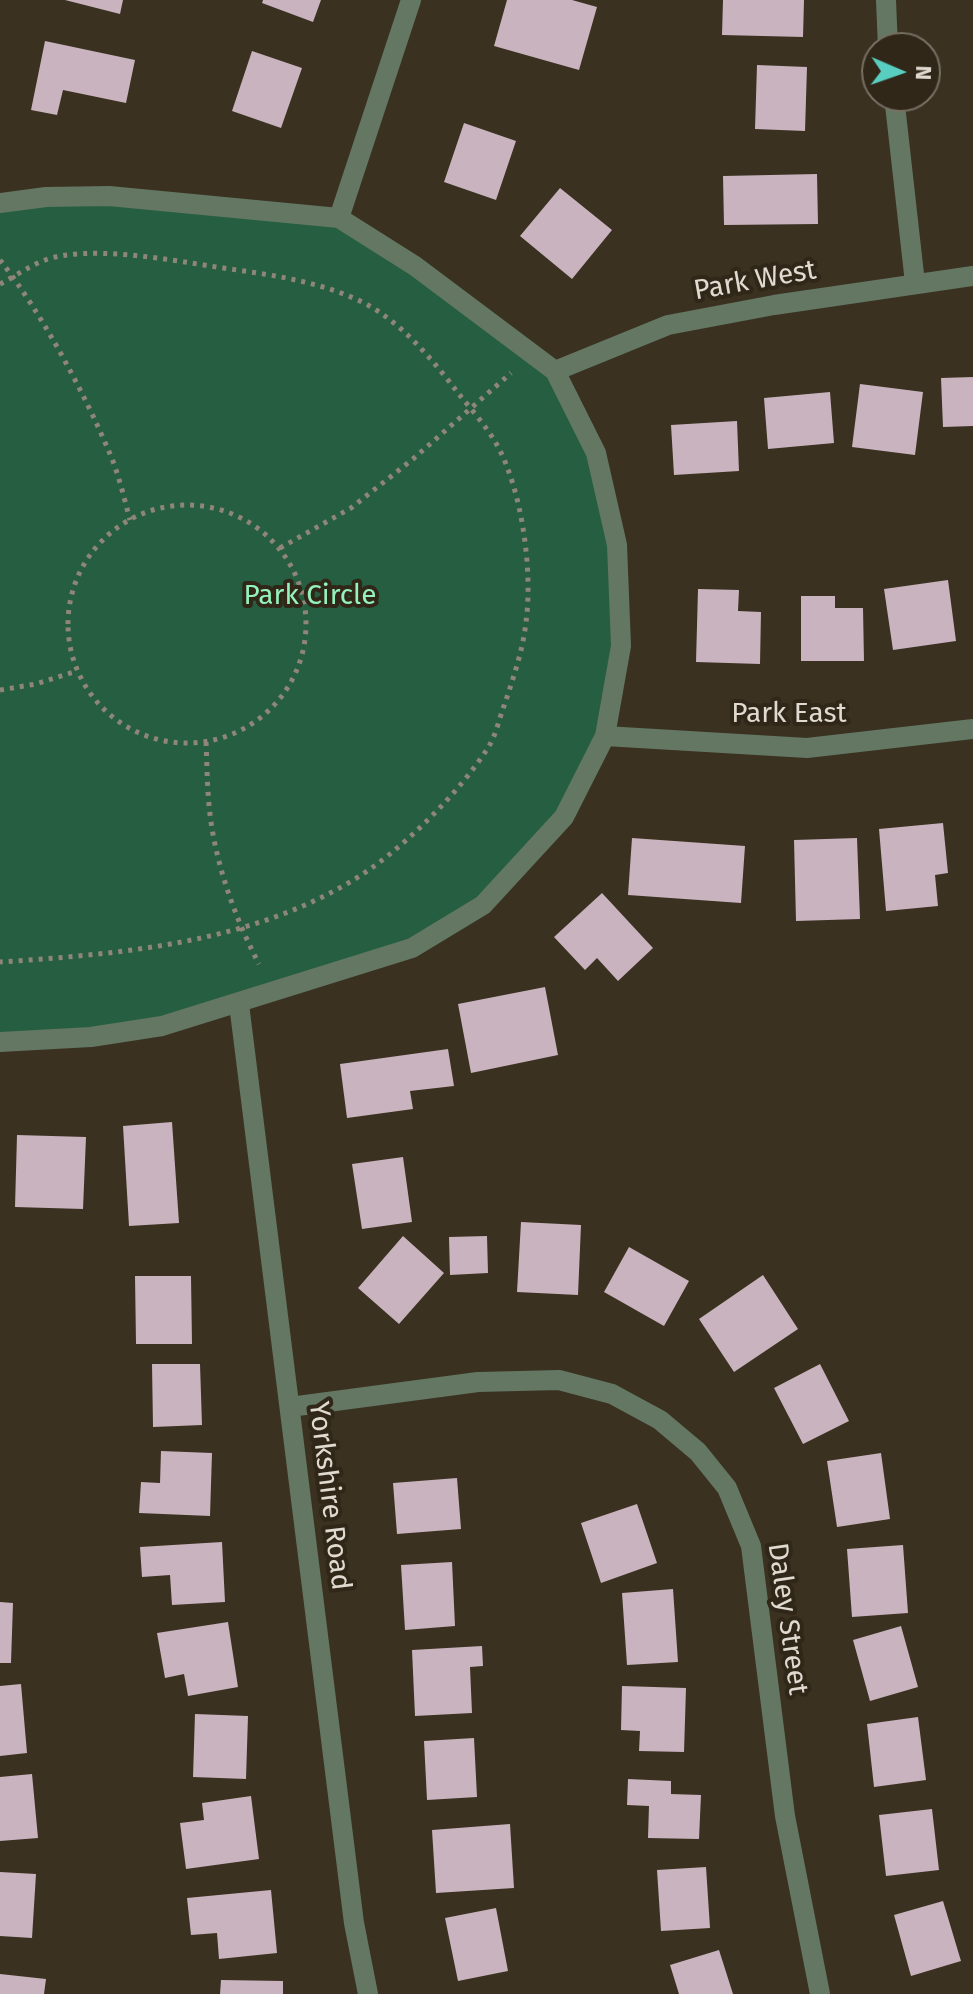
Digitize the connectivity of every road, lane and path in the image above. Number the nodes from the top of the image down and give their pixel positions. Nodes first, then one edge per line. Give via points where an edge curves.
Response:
1 (411, 0) edge
2 (886, 0) edge
3 (887, 32) edge
4 (896, 112) edge
5 (0, 203) edge
6 (339, 218) junction
7 (0, 260) edge
8 (973, 276) edge
9 (14, 277) junction
10 (915, 283) junction
11 (0, 284) edge
12 (533, 354) junction
13 (555, 371) junction
14 (470, 408) junction
15 (130, 520) junction
16 (280, 548) junction
17 (77, 671) junction
18 (0, 690) edge
19 (973, 729) edge
20 (605, 736) junction
21 (206, 742) junction
22 (241, 928) junction
23 (0, 962) edge
24 (274, 993) junction
25 (239, 1004) junction
26 (0, 1042) edge
27 (290, 1407) junction
28 (368, 1994) edge
29 (820, 1994) edge

1 - 6 street
2 - 3 street
4 - 10 street
5 - 6 street via 109,196
6 - 12 street via 415,266
7 - 9 path
8 - 10 street, Park West
9 - 11 path
9 - 14 path via 46,260 94,253 299,280 365,304 399,328
9 - 15 path via 111,456
10 - 13 street, Park West via 668,325
12 - 13 street
12 - 14 path
13 - 20 street via 596,453 617,545 621,646
14 - 16 path via 351,508
14 - 22 path via 497,445 517,499 526,551 526,621 514,678 491,744 407,839 352,882 282,916
15 - 16 path via 176,504 215,507 251,522
15 - 17 path via 106,536 82,566 73,591 69,642
16 - 21 path via 300,583 305,609 301,663 282,698 253,726
17 - 18 path
17 - 21 path via 104,711 136,734 175,745
19 - 20 street, Park East via 807,748
20 - 24 street via 564,817 483,905 412,948
21 - 22 path via 209,806 222,872
22 - 23 path via 119,951
22 - 24 path
24 - 25 street
25 - 26 street via 162,1026
25 - 27 street, Yorkshire Road
27 - 28 street, Yorkshire Road via 354,1923
27 - 29 street, Daley Street via 478,1382 559,1380 612,1394 660,1420 698,1452 727,1488 751,1546 785,1816

